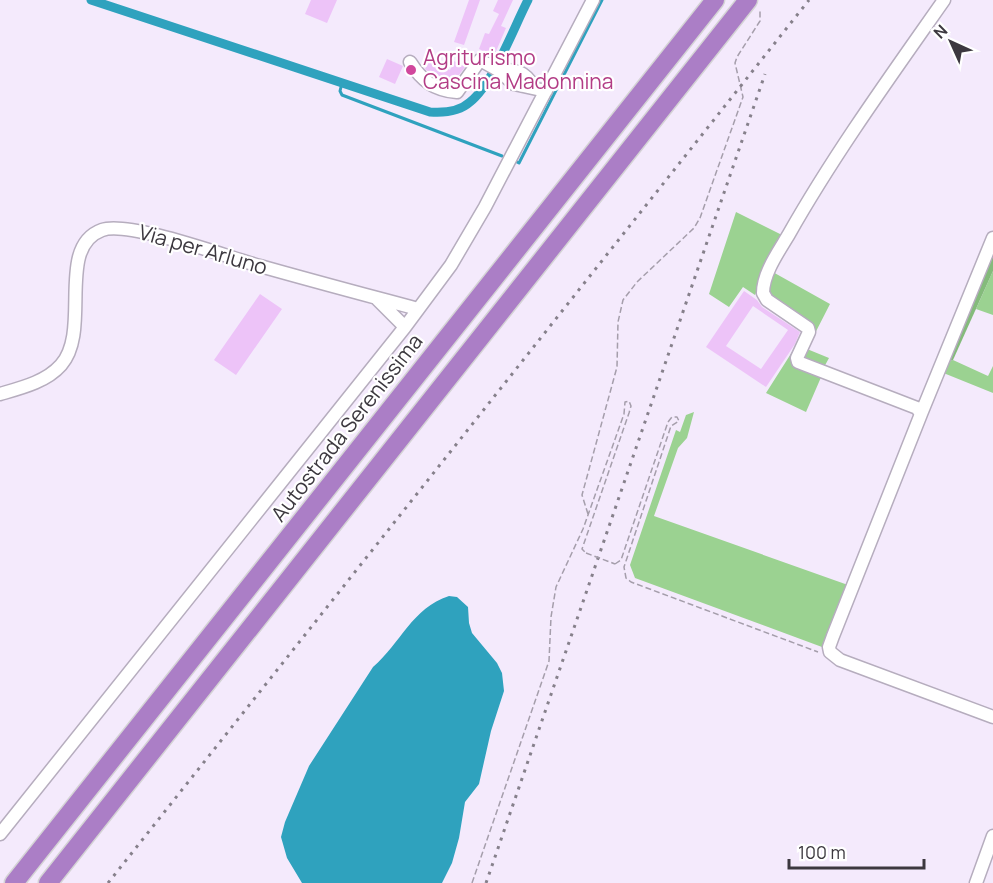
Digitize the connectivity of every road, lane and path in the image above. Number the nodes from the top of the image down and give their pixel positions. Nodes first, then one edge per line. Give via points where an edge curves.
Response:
1 (594, 0) edge
2 (715, 0) edge
3 (944, 0) edge
4 (754, 5) edge
5 (410, 62) dead end
6 (546, 91) junction
7 (993, 238) edge
8 (375, 298) junction
9 (419, 308) junction
10 (405, 327) junction
11 (0, 394) edge
12 (921, 414) junction
13 (588, 515) junction
14 (830, 652) junction
15 (993, 717) edge
16 (0, 834) edge
17 (993, 836) edge
18 (15, 883) edge
19 (48, 883) edge
20 (472, 883) edge
21 (976, 883) edge

1 - 6 street
2 - 18 highway, Autostrada Serenissima
3 - 12 street via 812,194 772,264 763,288 767,300 808,328 798,362 917,408
4 - 13 path via 760,21 735,63 743,97 700,218 637,282 619,311 616,367 582,495
4 - 19 highway
5 - 6 street via 419,76 435,87 457,92 480,60 514,84
6 - 9 street via 485,207 451,265
7 - 12 street
8 - 9 street, Via per Arluno
8 - 10 street, Via per Arluno
8 - 11 street, Via per Arluno via 154,235 105,228 83,244 78,259 74,340 68,356 59,367 32,384
9 - 10 street
10 - 16 street
12 - 14 street via 829,646
13 - 14 path, bridge via 627,401 631,406 582,549 615,564 621,560 668,422 677,417 624,567 626,578 826,655
13 - 20 path via 556,587 549,661
14 - 15 street via 840,660
17 - 21 street

